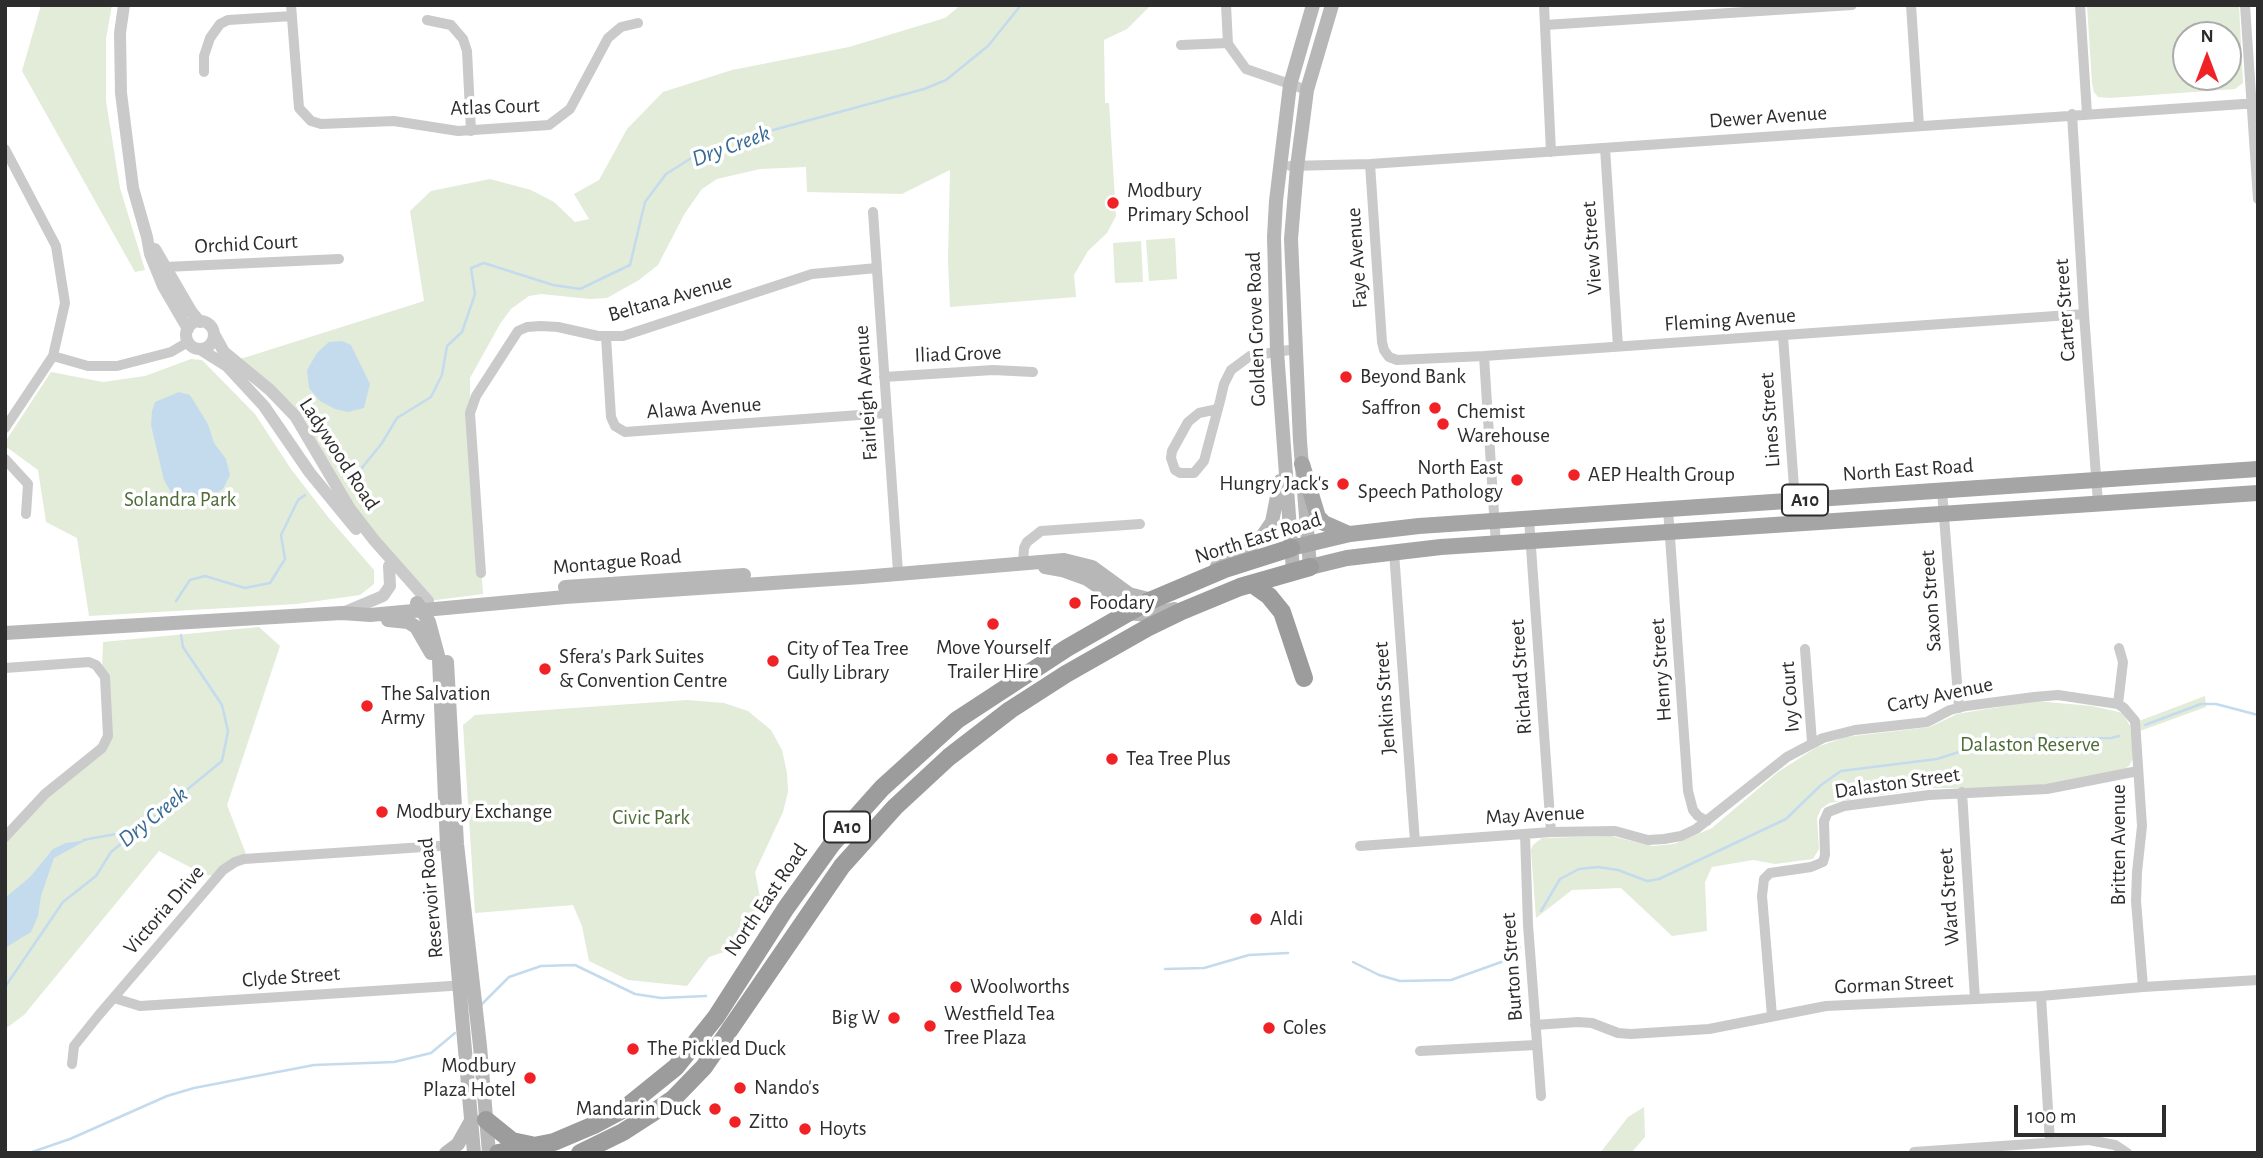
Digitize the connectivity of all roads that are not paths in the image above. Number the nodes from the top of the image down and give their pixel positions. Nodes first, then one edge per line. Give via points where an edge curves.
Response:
1 (124, 5) edge
2 (1226, 5) edge
3 (1313, 5) edge
4 (1332, 5) edge
5 (1544, 5) edge
6 (1852, 5) edge
7 (1911, 5) edge
8 (2080, 5) edge
9 (2245, 5) edge
10 (292, 11) edge
11 (427, 20) dead end
12 (638, 23) dead end
13 (1545, 25) junction
14 (1228, 43) junction
15 (1181, 45) dead end
16 (204, 72) dead end
17 (1290, 85) junction
18 (1307, 90) junction
19 (2254, 103) edge
20 (2072, 114) junction
21 (2087, 114) junction
22 (1919, 126) junction
23 (471, 131) junction
24 (1605, 148) junction
25 (5, 149) edge
26 (1551, 152) junction
27 (1370, 164) junction
28 (1280, 166) junction
29 (1297, 167) junction
30 (2258, 200) edge
31 (873, 212) dead end
32 (339, 259) dead end
33 (877, 268) junction
34 (161, 270) junction
35 (2084, 314) junction
36 (192, 331) junction
37 (214, 334) junction
38 (1783, 336) junction
39 (606, 337) junction
40 (1618, 346) junction
41 (200, 349) junction
42 (1296, 349) junction
43 (1384, 350) joint
44 (1277, 351) junction
45 (54, 356) junction
46 (1484, 356) junction
47 (1034, 372) dead end
48 (884, 377) junction
49 (1218, 409) junction
50 (887, 414) junction
51 (5, 428) edge
52 (5, 459) edge
53 (1283, 459) junction
54 (1302, 464) junction
55 (2258, 469) edge
56 (2098, 480) junction
57 (1942, 491) junction
58 (2258, 493) edge
59 (1795, 501) junction
60 (2098, 503) junction
61 (1668, 509) junction
62 (1944, 513) junction
63 (26, 514) dead end
64 (1529, 519) junction
65 (1494, 521) junction
66 (1140, 524) dead end
67 (1350, 534) junction
68 (1670, 534) junction
69 (1531, 542) junction
70 (1496, 545) junction
71 (1299, 546) junction
72 (1394, 552) junction
73 (1023, 564) junction
74 (389, 566) junction
75 (1302, 569) junction
76 (898, 572) junction
77 (481, 573) dead end
78 (1189, 583) junction
79 (1252, 584) junction
80 (1209, 599) junction
81 (1152, 600) junction
82 (425, 606) junction
83 (342, 613) junction
84 (1128, 613) junction
85 (5, 633) edge
86 (2119, 648) dead end
87 (1805, 649) dead end
88 (5, 668) edge
89 (1304, 678) dead end
90 (987, 699) junction
91 (2121, 706) junction
92 (1959, 708) junction
93 (999, 718) junction
94 (442, 729) junction
95 (1812, 743) junction
96 (2138, 771) junction
97 (1962, 792) junction
98 (1707, 821) junction
99 (1551, 832) junction
100 (1525, 834) junction
101 (5, 836) edge
102 (1415, 842) junction
103 (452, 845) junction
104 (1360, 846) dead end
105 (2258, 980) edge
106 (738, 983) junction
107 (466, 985) junction
108 (2143, 986) junction
109 (754, 995) junction
110 (2041, 996) junction
111 (114, 998) junction
112 (1975, 999) junction
113 (1772, 1016) junction
114 (1535, 1025) junction
115 (1536, 1045) junction
116 (1420, 1051) dead end
117 (72, 1064) dead end
118 (1541, 1096) dead end
119 (479, 1120) junction
120 (2050, 1142) junction
121 (538, 1146) junction
122 (446, 1153) edge
123 (474, 1153) edge
124 (489, 1153) edge
125 (498, 1153) edge
126 (580, 1153) edge
127 (1914, 1153) edge
128 (2127, 1153) edge

1 - 34 street via 121,93 133,188
2 - 14 street
3 - 17 main road, Golden Grove Road
4 - 18 main road, Golden Grove Road
5 - 13 street
6 - 13 street
7 - 22 street
8 - 21 street
9 - 19 street
10 - 16 street via 220,24 204,55
10 - 23 street, Atlas Court via 298,99 311,121 394,121
11 - 23 street via 451,25 463,39
12 - 23 street, Atlas Court via 621,27 608,38 570,109 556,122
13 - 26 street
14 - 15 street
14 - 17 street via 1246,69
17 - 18 street
17 - 28 main road, Golden Grove Road
18 - 29 main road, Golden Grove Road
19 - 21 street, Dewer Avenue
19 - 30 street
20 - 21 street, Dewer Avenue
20 - 22 street, Dewer Avenue
20 - 35 street, Carter Street
22 - 24 street, Dewer Avenue
24 - 26 street, Dewer Avenue
24 - 40 street, View Street
25 - 45 street via 56,246 65,303
26 - 27 street, Dewer Avenue
27 - 29 street, Dewer Avenue
27 - 43 street, Faye Avenue
28 - 29 street, Dewer Avenue
28 - 44 main road, Golden Grove Road via 1274,237
29 - 42 main road, Golden Grove Road via 1291,239
31 - 33 street, Fairleigh Avenue
32 - 34 street, Orchid Court
33 - 39 street, Beltana Avenue via 812,274 623,336
33 - 48 street, Fairleigh Avenue
34 - 36 street
35 - 38 street, Fleming Avenue
35 - 56 street, Carter Street
36 - 37 street via 208,324
36 - 41 street via 193,347
36 - 45 street via 171,352 117,366 88,366
37 - 41 street via 211,343
37 - 82 street, Ladywood Road via 224,352 295,416 351,509
38 - 40 street, Fleming Avenue
38 - 59 street, Lines Street
39 - 50 street, Alawa Avenue via 611,417 625,432
39 - 77 street, Beltana Avenue via 558,327 522,328 476,396 470,413
40 - 46 street, Fleming Avenue
41 - 74 street, Ladywood Road via 227,366 264,406 310,473
42 - 44 street
42 - 54 main road, Golden Grove Road
43 - 46 street, Fleming Avenue via 1397,360
44 - 49 street via 1250,356 1231,370
44 - 53 main road, Golden Grove Road
45 - 51 street
46 - 65 street
47 - 48 street, Iliad Grove
48 - 50 street, Fairleigh Avenue
49 - 49 street via 1199,470 1187,474 1175,470 1172,451 1188,422 1199,413
50 - 76 street, Fairleigh Avenue
52 - 63 street via 29,484
53 - 71 main road, Golden Grove Road
53 - 78 main road via 1275,512 1263,535
54 - 67 main road via 1318,517
54 - 71 main road, Golden Grove Road
55 - 56 main road, North East Road / A10
56 - 57 main road, North East Road / A10
56 - 60 street, Carter Street
57 - 59 main road, North East Road / A10
57 - 62 street, Saxon Street
58 - 60 main road, North East Road / A10
59 - 61 main road, North East Road / A10
60 - 62 main road, North East Road / A10
61 - 64 main road, North East Road / A10
61 - 68 street, Henry Street
62 - 68 main road, North East Road / A10
62 - 92 street, Saxon Street
64 - 65 main road, North East Road / A10
64 - 69 street, Richard Street
65 - 67 main road, North East Road / A10
65 - 70 street
66 - 73 street via 1041,531 1027,542
67 - 71 main road, North East Road / A10
68 - 69 main road, North East Road / A10
68 - 98 street, Henry Street via 1688,792 1693,810
69 - 70 main road, North East Road / A10
69 - 99 street, Richard Street
70 - 72 main road, North East Road / A10
71 - 75 main road, Golden Grove Road
71 - 78 highway, North East Road / A10
72 - 75 main road, North East Road / A10
72 - 102 street, Jenkins Street
73 - 76 main road, Montague Road
73 - 81 main road, Montague Road via 1079,562 1124,592
73 - 84 main road, Montague Road via 1087,579
74 - 82 street, Ladywood Road
74 - 83 street via 390,586 383,596
75 - 79 highway, North East Road / A10
76 - 82 main road, Montague Road
78 - 81 highway, North East Road / A10
79 - 80 highway, North East Road / A10
79 - 89 highway via 1282,612
80 - 84 main road via 1147,615
80 - 93 highway, North East Road / A10 via 1107,650
81 - 84 highway, North East Road / A10
82 - 83 main road, Montague Road
82 - 94 main road, Reservoir Road via 439,659
82 - 103 main road, Reservoir Road via 445,644 449,676
83 - 85 main road, Montague Road
83 - 94 main road via 416,627 433,659
84 - 90 highway, North East Road / A10
86 - 91 street via 2123,662
87 - 95 street, Ivy Court
88 - 101 street via 89,662 102,670 108,736 107,743 45,794
90 - 93 highway
90 - 106 highway, North East Road / A10 via 908,763 832,844
91 - 92 street, Carty Avenue via 2050,695
91 - 96 street, Britten Avenue via 2135,721
92 - 95 street, Carty Avenue via 1927,722 1855,730
93 - 109 highway, North East Road / A10 via 930,774 869,834 818,898
94 - 103 main road, Reservoir Road
95 - 98 street, Carty Avenue via 1780,762
96 - 97 street, Dalaston Street via 2047,789
96 - 108 street, Britten Avenue via 2142,836 2136,901
97 - 112 street, Ward Street
97 - 113 street, Dalaston Street via 1828,811 1823,862 1764,878
98 - 99 street, May Avenue via 1681,836 1664,839 1648,840 1615,831
99 - 100 street, May Avenue
100 - 102 street, May Avenue
100 - 114 street, Burton Street
102 - 104 street, May Avenue
103 - 107 main road, Reservoir Road
103 - 111 street, Victoria Drive via 235,862 223,870
105 - 108 street, Gorman Street
106 - 109 highway
106 - 121 highway, North East Road / A10 via 695,1045 651,1089 594,1125
107 - 111 street, Clyde Street via 140,1006
107 - 119 main road, Reservoir Road
108 - 110 street, Gorman Street
109 - 126 highway, North East Road / A10 via 704,1067 673,1099 637,1124
110 - 112 street, Gorman Street
110 - 120 street
111 - 117 street, Victoria Drive via 75,1045
112 - 113 street, Gorman Street via 1826,1006
113 - 114 street, Gorman Street via 1709,1029 1631,1034 1592,1023
114 - 115 street, Burton Street
115 - 116 street
115 - 118 street, Burton Street
119 - 121 highway via 512,1141
119 - 122 main road
119 - 123 main road, Reservoir Road
119 - 124 main road, Reservoir Road
120 - 127 street
120 - 128 street via 2095,1140
121 - 125 highway, North East Road / A10

